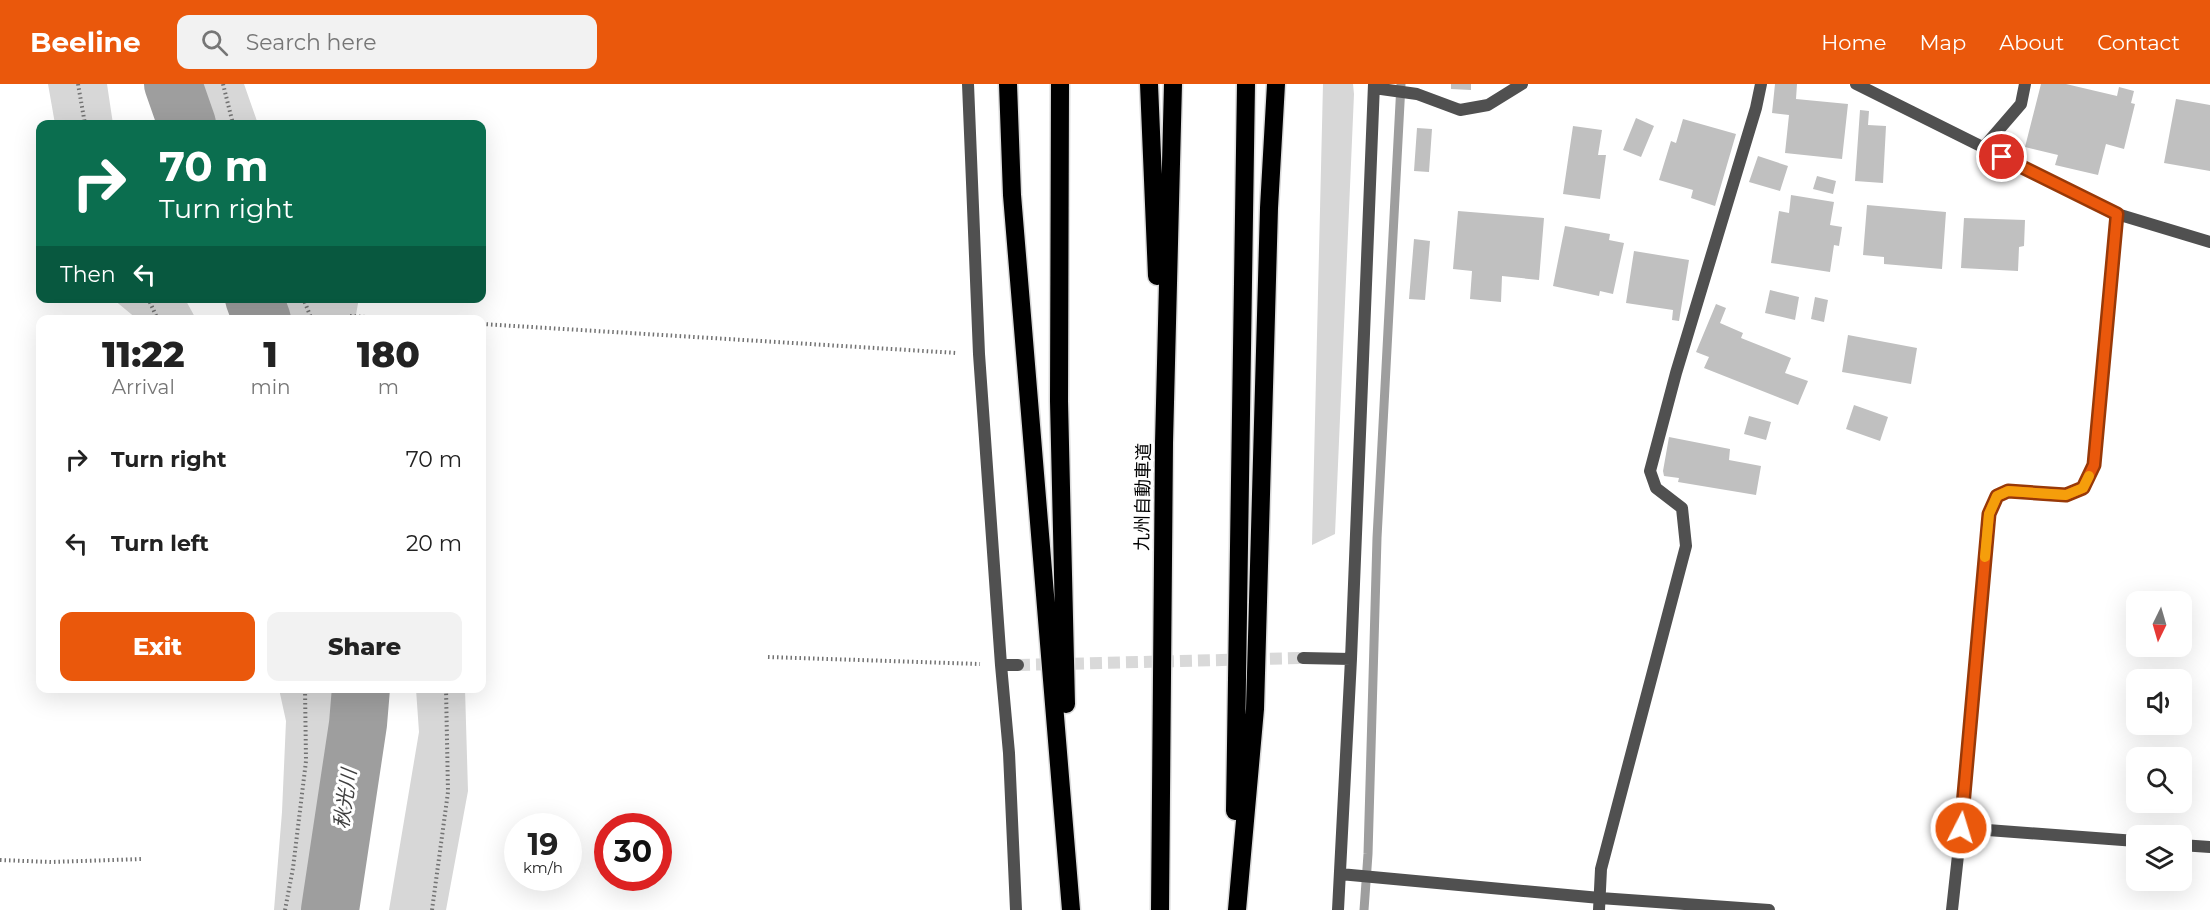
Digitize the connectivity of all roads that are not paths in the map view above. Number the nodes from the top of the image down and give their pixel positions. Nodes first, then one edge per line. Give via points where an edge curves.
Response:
1 (968, 84) edge
2 (1008, 84) edge
3 (1060, 84) edge
4 (1149, 84) edge
5 (1173, 84) edge
6 (1246, 84) edge
7 (1276, 84) edge
8 (1522, 84) edge
9 (1761, 84) edge
10 (1856, 84) edge
11 (2025, 84) edge
12 (1374, 86) edge
13 (1983, 147) junction
14 (2117, 214) junction
15 (2210, 242) edge
16 (1164, 442) junction
17 (1303, 658) tunnel mouth
18 (1351, 659) junction
19 (1001, 665) junction
20 (1018, 665) tunnel mouth
21 (1961, 828) junction
22 (2126, 840) edge
23 (2192, 846) edge
24 (2210, 847) edge
25 (1340, 874) junction
26 (1599, 904) edge
27 (1016, 910) edge
28 (1072, 910) edge
29 (1160, 910) edge
30 (1236, 910) edge
31 (1338, 910) edge
32 (1768, 910) edge
33 (1952, 910) edge

1 - 19 street via 980,354
2 - 28 highway via 1012,195
3 - 28 highway via 1062,601
4 - 16 highway
5 - 16 highway, 九州自動車道
6 - 30 highway
7 - 30 highway via 1255,709
8 - 12 street via 1488,105 1460,110 1417,94
9 - 26 street via 1650,471 1656,488 1682,508 1686,546 1601,869
10 - 13 street
11 - 13 street via 2021,104
12 - 18 street
13 - 14 street
14 - 15 street
14 - 21 street via 2094,465 2083,488 2066,495 2008,491 1997,496 1989,514
16 - 29 highway, 九州自動車道
17 - 18 street
18 - 25 street
19 - 20 street
19 - 27 street
21 - 22 street
21 - 33 street
23 - 24 street
25 - 26 street
25 - 31 street
26 - 32 street

